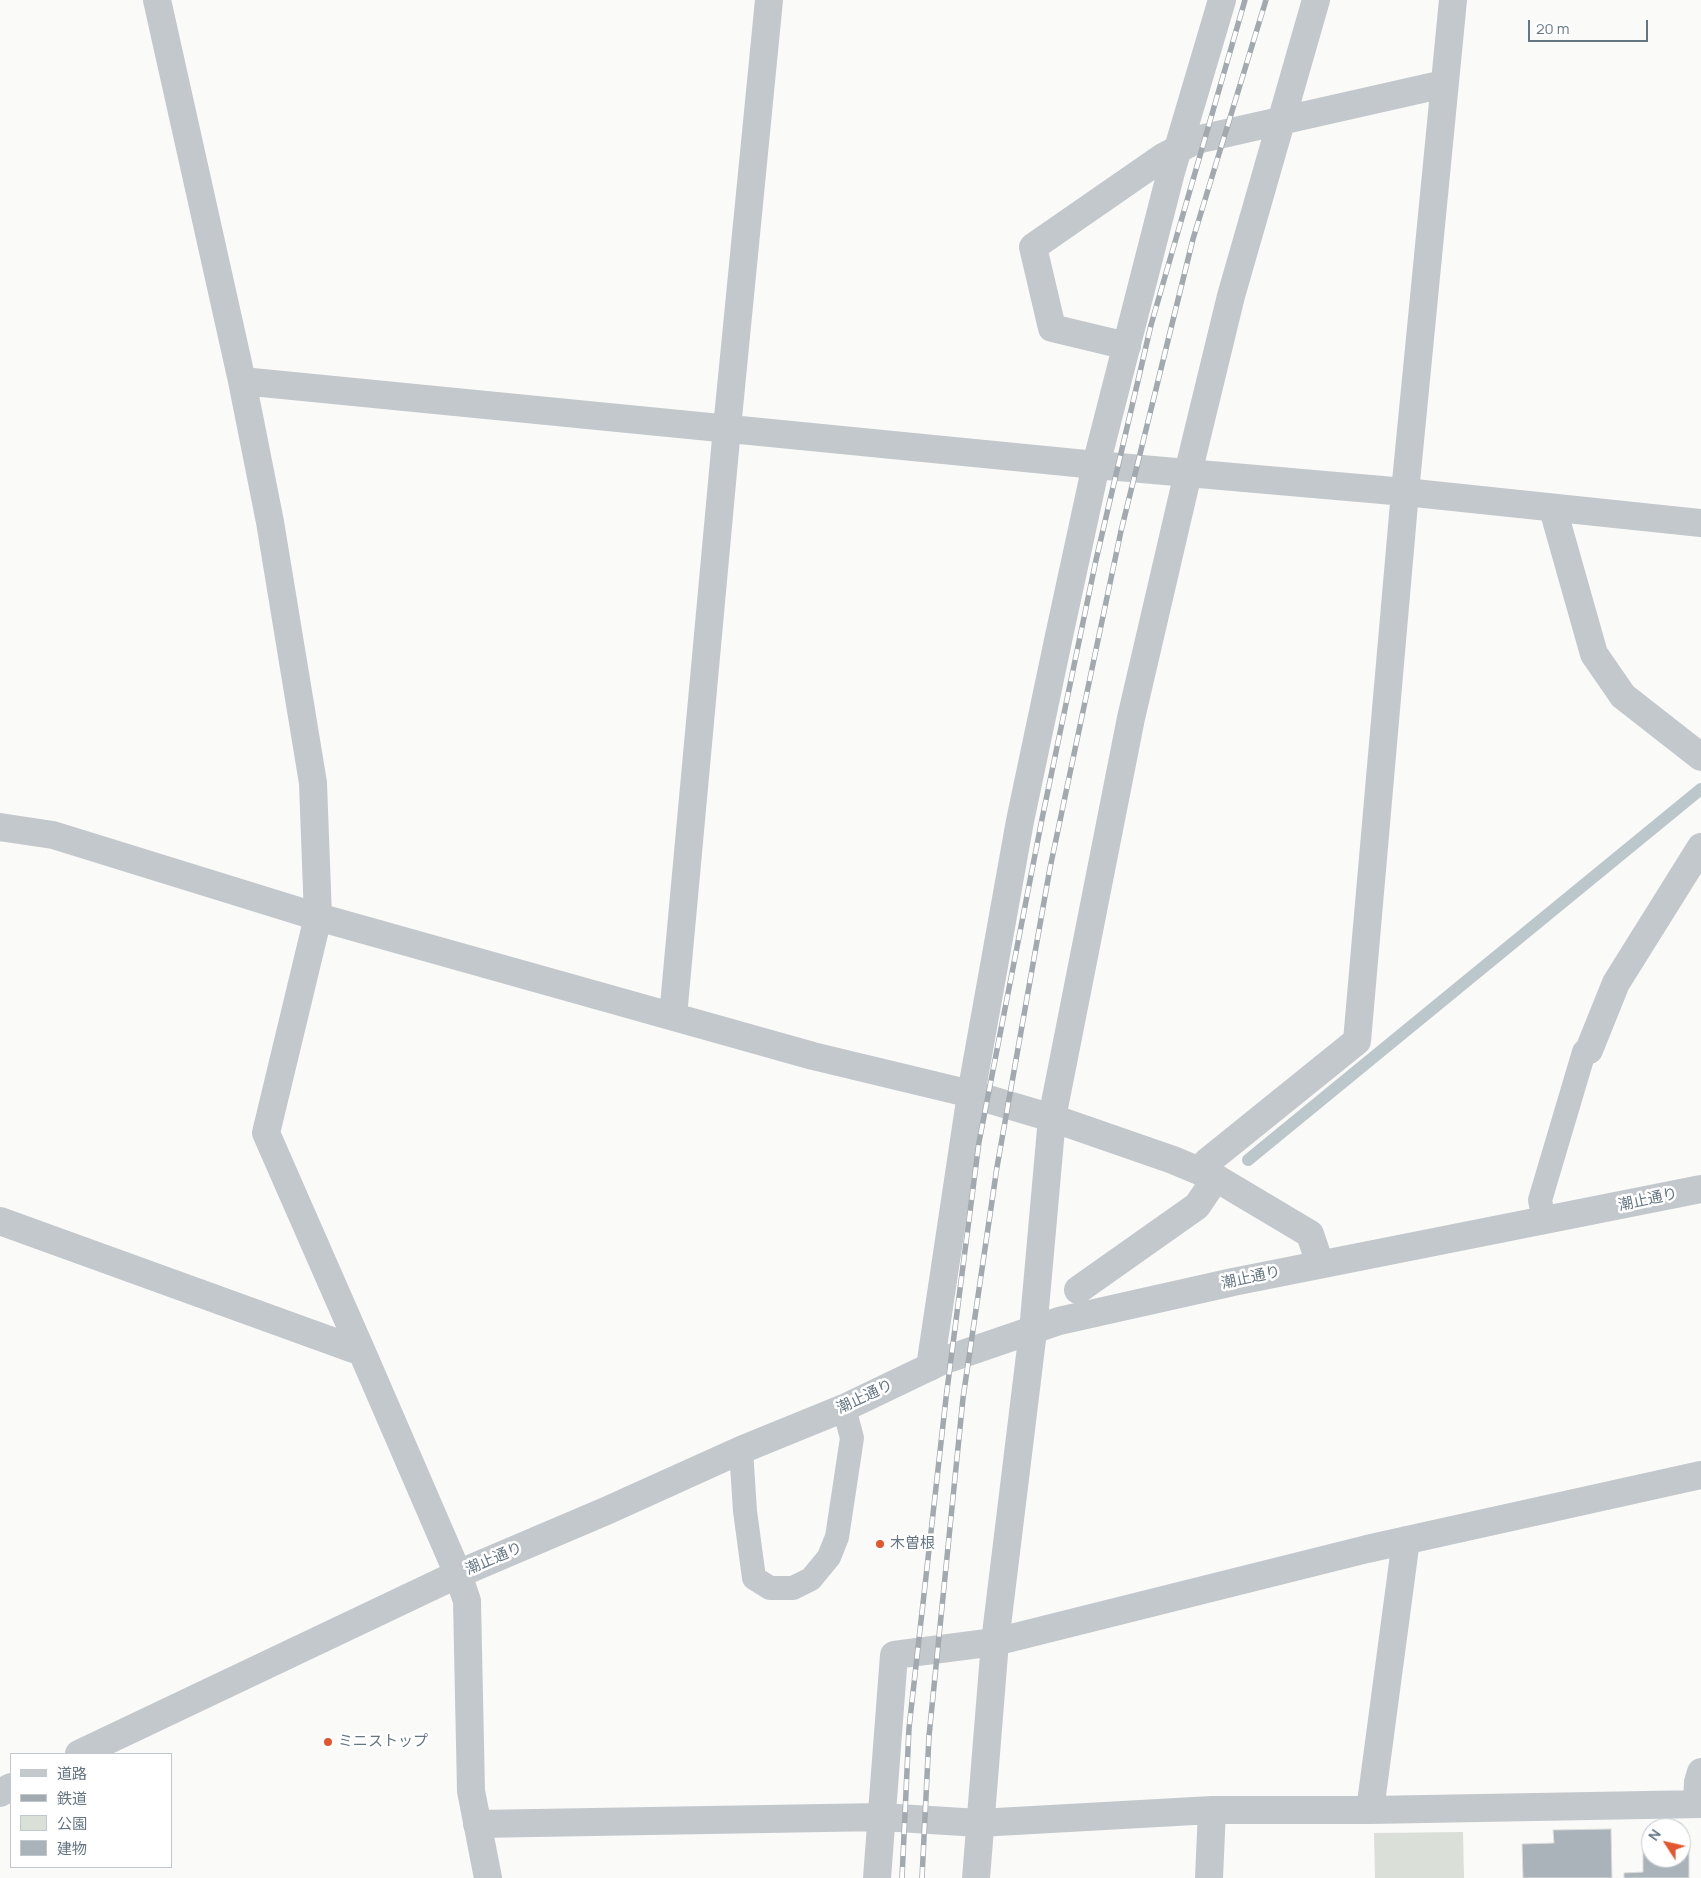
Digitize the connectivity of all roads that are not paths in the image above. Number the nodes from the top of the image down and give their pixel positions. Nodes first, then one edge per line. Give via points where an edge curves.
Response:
1 (157, 0) edge
2 (769, 0) edge
3 (1222, 0) edge
4 (1316, 0) edge
5 (1453, 0) edge
6 (1444, 84) junction
7 (1282, 121) junction
8 (1177, 150) junction
9 (1127, 346) junction
10 (242, 381) junction
11 (727, 428) junction
12 (1096, 465) junction
13 (1188, 473) junction
14 (1406, 492) junction
15 (1553, 509) junction
16 (1701, 523) edge
17 (1701, 757) edge
18 (0, 827) edge
19 (1701, 847) edge
20 (318, 916) junction
21 (673, 1016) junction
22 (1589, 1050) joint
23 (971, 1094) junction
24 (1052, 1118) junction
25 (1208, 1175) junction
26 (1701, 1189) edge
27 (0, 1220) edge
28 (1544, 1221) junction
29 (1320, 1264) junction
30 (1078, 1290) dead end
31 (1033, 1331) junction
32 (362, 1352) junction
33 (930, 1367) junction
34 (844, 1408) junction
35 (740, 1450) junction
36 (1701, 1475) edge
37 (1406, 1540) junction
38 (458, 1574) junction
39 (994, 1642) junction
40 (81, 1753) edge
41 (1701, 1772) edge
42 (1699, 1804) edge
43 (1212, 1810) junction
44 (1370, 1810) junction
45 (882, 1817) junction
46 (979, 1823) junction
47 (477, 1824) junction
48 (488, 1878) edge
49 (877, 1878) edge
50 (976, 1878) edge
51 (1210, 1878) edge

1 - 10 street
2 - 11 street
3 - 8 street
4 - 7 street
5 - 6 street
6 - 7 street
6 - 14 street
7 - 8 street via 1196,140
7 - 13 street via 1232,296
8 - 9 street
8 - 9 street via 1033,247 1052,328
9 - 12 street
10 - 11 street
10 - 20 street via 270,522 313,784
11 - 12 street
11 - 21 street
12 - 13 street
12 - 23 street via 1020,821
13 - 14 street
13 - 24 street via 1131,718
14 - 15 street
14 - 25 street via 1357,1041 1207,1162
15 - 16 street
15 - 17 street via 1594,654 1624,696
18 - 20 street via 53,835
19 - 22 street via 1616,982
20 - 21 street
20 - 32 street via 266,1133
21 - 23 street via 813,1056
22 - 28 lane via 1584,1052 1540,1200
23 - 24 street
23 - 33 street
24 - 25 street
24 - 31 street
25 - 29 street via 1310,1234
25 - 30 street via 1197,1206
26 - 28 street, 潮止通り
27 - 32 street
28 - 29 street, 潮止通り
29 - 31 street, 潮止通り via 1059,1322
31 - 33 street, 潮止通り
31 - 39 street
32 - 38 street
33 - 34 street, 潮止通り
34 - 35 street, 潮止通り
34 - 35 lane via 852,1438 838,1537 830,1557 811,1578 793,1588 770,1588 754,1578
35 - 38 street, 潮止通り
36 - 37 street
37 - 39 street
37 - 44 street
38 - 40 street, 潮止通り
38 - 47 street via 467,1602 471,1791
39 - 45 street via 894,1655
39 - 46 street
41 - 42 street
42 - 44 street
43 - 44 street
43 - 46 street
43 - 51 street
45 - 46 street
45 - 47 street
45 - 49 street
46 - 50 street
47 - 48 street

